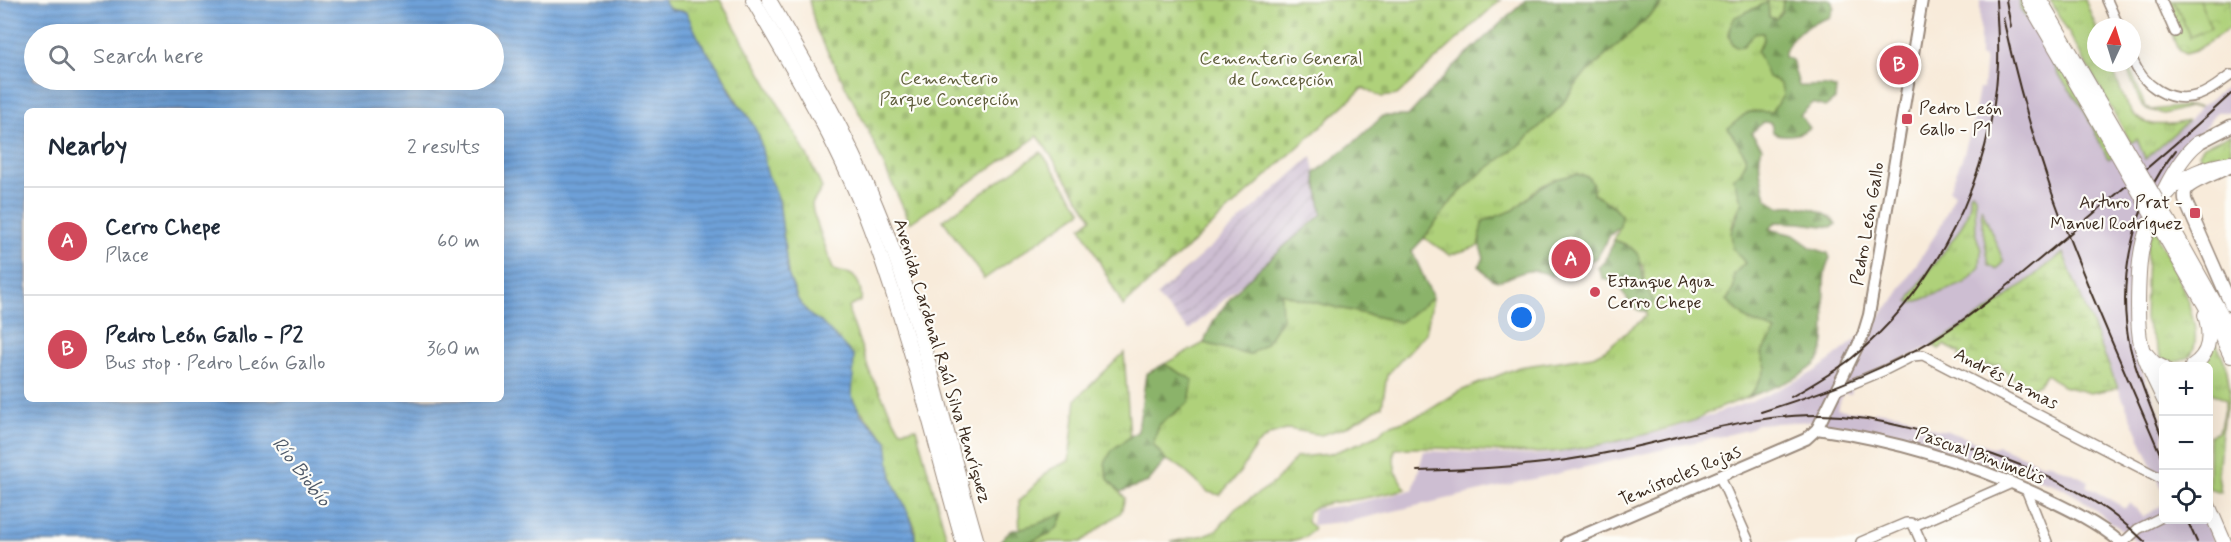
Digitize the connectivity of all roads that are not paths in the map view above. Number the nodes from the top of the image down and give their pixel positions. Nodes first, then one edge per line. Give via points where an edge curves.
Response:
1 (753, 0) edge
2 (769, 0) edge
3 (1922, 0) edge
4 (2028, 0) edge
5 (2040, 0) edge
6 (2107, 0) edge
7 (2161, 0) edge
8 (2115, 18) edge
9 (2175, 32) dead end
10 (2138, 72) edge
11 (2231, 75) edge
12 (2231, 126) edge
13 (2198, 143) joint
14 (2121, 150) junction
15 (2231, 165) edge
16 (2160, 203) junction
17 (2165, 226) junction
18 (2200, 296) junction
19 (2231, 305) edge
20 (2231, 332) edge
21 (2141, 348) junction
22 (2231, 356) edge
23 (2198, 362) edge
24 (2159, 365) edge
25 (1837, 390) junction
26 (2159, 391) edge
27 (1817, 429) junction
28 (1806, 439) joint
29 (1720, 477) junction
30 (2159, 477) edge
31 (2012, 483) junction
32 (2026, 489) junction
33 (2213, 517) edge
34 (2159, 518) edge
35 (1914, 526) junction
36 (1574, 541) edge
37 (963, 542) edge
38 (977, 542) edge
39 (1749, 542) edge
40 (1861, 542) edge
41 (1921, 542) edge
42 (2047, 542) edge
43 (2122, 542) edge
44 (2224, 542) edge

1 - 37 main road, Avenida Cardenal Raúl Silva Henríquez via 822,122 869,225 902,323
2 - 38 main road, Avenida Cardenal Raúl Silva Henríquez via 830,107 877,208 916,324
3 - 25 street, Pedro León Gallo via 1870,309 1863,335
4 - 14 main road
5 - 14 main road
6 - 8 street
7 - 9 street
10 - 11 street via 2166,95 2192,97 2209,91
12 - 13 main road
13 - 16 main road via 2179,164
14 - 17 main road, bridge
15 - 16 main road via 2187,177
15 - 19 main road via 2185,191 2185,200
16 - 21 main road via 2141,251
17 - 18 main road
17 - 20 main road
18 - 22 main road
18 - 23 main road via 2208,344
21 - 24 main road
21 - 26 main road
25 - 27 street, Pedro León Gallo
25 - 30 street, Andrés Lamas via 1912,356 1923,355
27 - 28 street, Pedro León Gallo
27 - 31 street, Pascual Binimelis via 1908,447
28 - 29 street, Temístocles Rojas
29 - 36 street, Temístocles Rojas
29 - 39 street
31 - 32 street, Pascual Binimelis
31 - 35 street
32 - 42 street
32 - 43 street, Pascual Binimelis via 2084,517
33 - 44 main road
34 - 43 street
35 - 40 street via 1906,523
35 - 41 street

